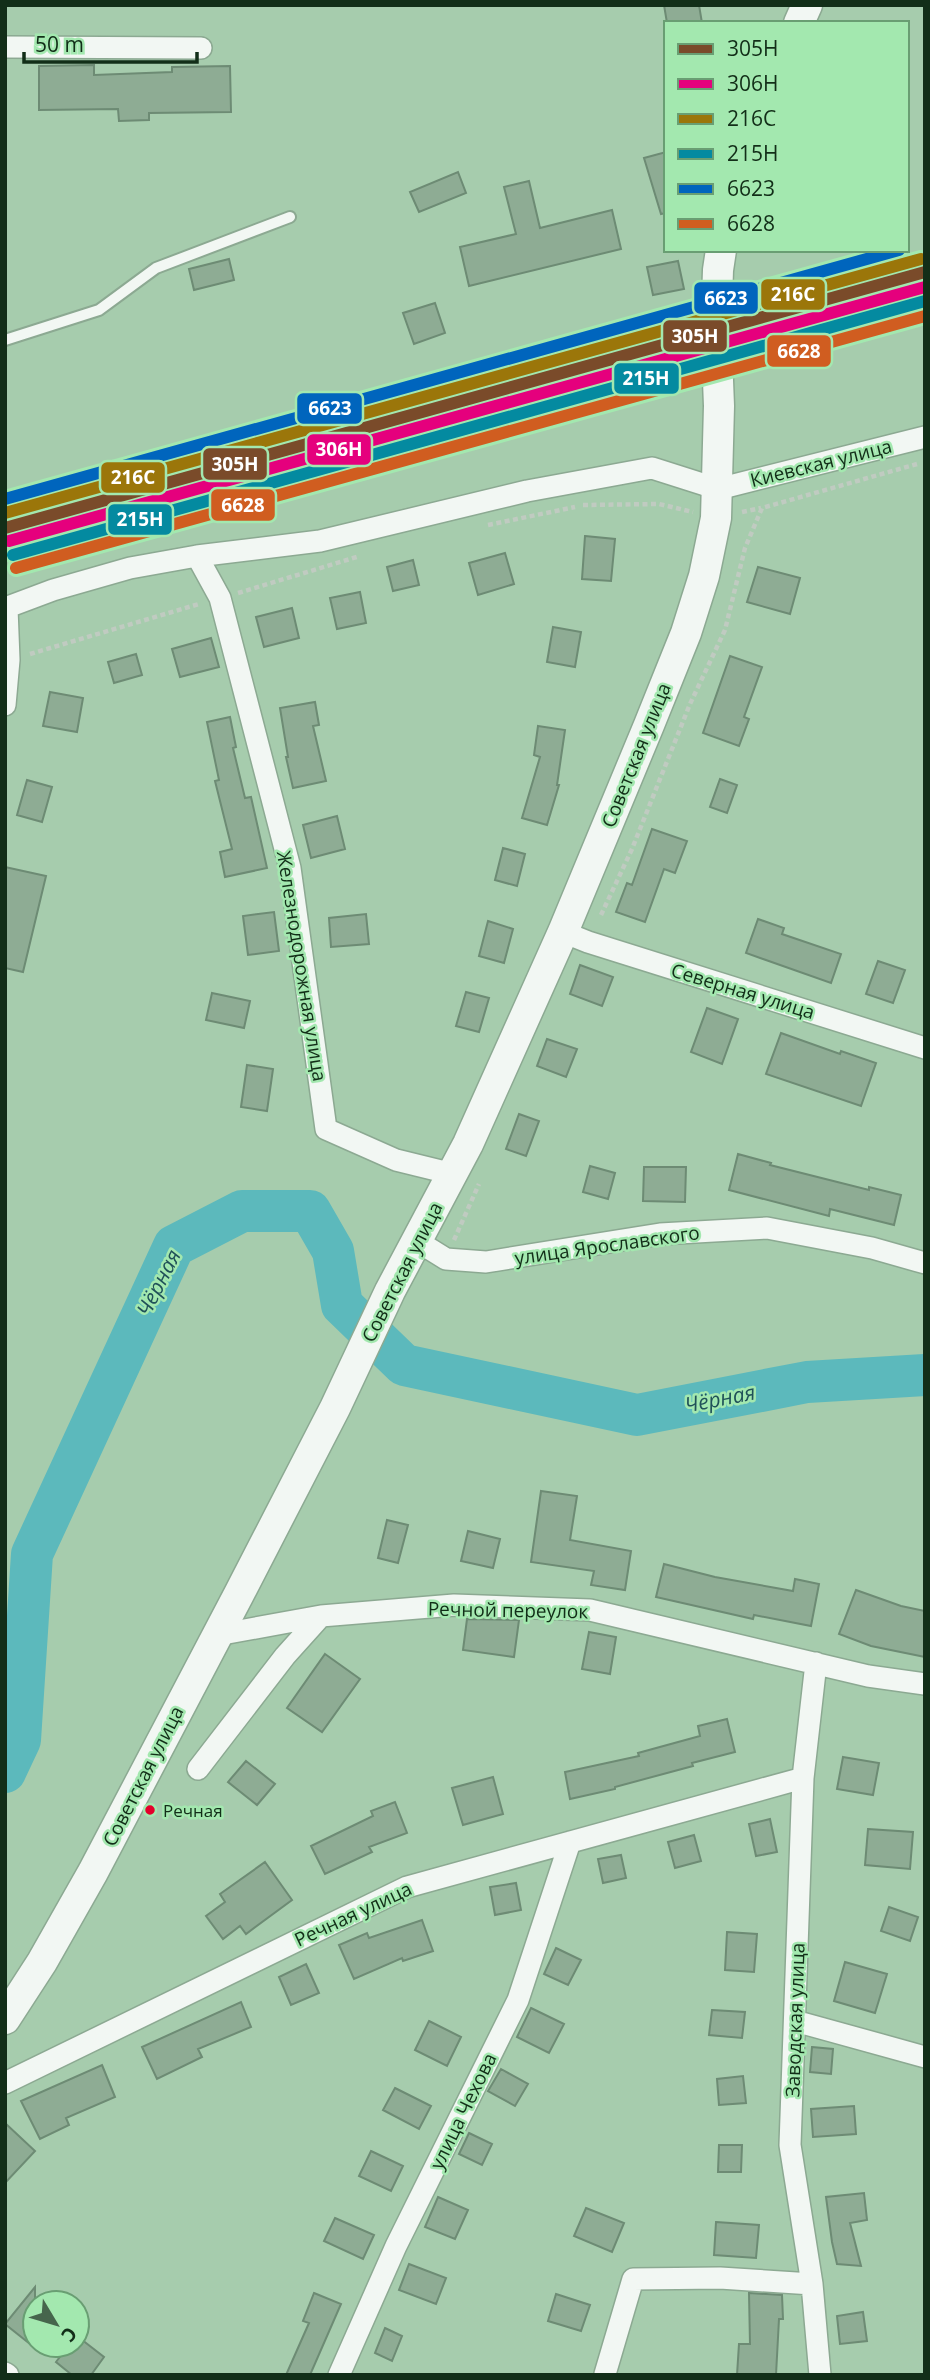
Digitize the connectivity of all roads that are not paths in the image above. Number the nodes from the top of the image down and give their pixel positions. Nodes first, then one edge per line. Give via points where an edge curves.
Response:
1 (807, 5) edge
2 (800, 21) edge
3 (5, 47) edge
4 (201, 48) dead end
5 (289, 217) dead end
6 (721, 252) edge
7 (5, 340) edge
8 (925, 437) edge
9 (717, 504) junction
10 (197, 556) junction
11 (6, 608) edge
12 (5, 705) edge
13 (575, 937) junction
14 (925, 1048) edge
15 (467, 1176) junction
16 (417, 1241) junction
17 (925, 1263) edge
18 (321, 1616) junction
19 (217, 1634) junction
20 (816, 1663) junction
21 (925, 1684) edge
22 (198, 1769) dead end
23 (803, 1778) junction
24 (570, 1842) junction
25 (5, 2019) edge
26 (795, 2021) junction
27 (925, 2057) edge
28 (5, 2083) edge
29 (812, 2284) junction
30 (605, 2374) edge
31 (339, 2375) edge
32 (820, 2375) edge

1 - 2 main road
3 - 4 street
5 - 7 lane via 156,268 99,310
6 - 9 main road, Советская улица via 716,330
8 - 9 street, Киевская улица
9 - 10 street via 652,468 527,491 320,541
9 - 13 main road, Советская улица via 704,576 686,633
10 - 11 street via 130,568
10 - 15 street, Железнодорожная улица via 220,598 290,868 326,1129 396,1160
11 - 12 street via 9,660
13 - 14 street, Северная улица
13 - 15 main road, Советская улица
15 - 16 main road, Советская улица
16 - 17 street, улица Ярославского via 446,1259 486,1262 660,1234 767,1228
16 - 19 main road, Советская улица
18 - 19 street, Речной переулок
18 - 20 street, Речной переулок via 454,1605 590,1611
18 - 22 street
19 - 25 main road, Советская улица via 93,1872
20 - 21 street
20 - 23 street, Заводская улица
23 - 24 street, Речная улица
23 - 26 street, Заводская улица
24 - 28 street, Речная улица via 407,1887
24 - 31 street, улица Чехова via 518,2000 396,2246
26 - 27 street
26 - 29 street, Заводская улица via 790,2145
29 - 30 street via 633,2279
29 - 32 street, Заводская улица

